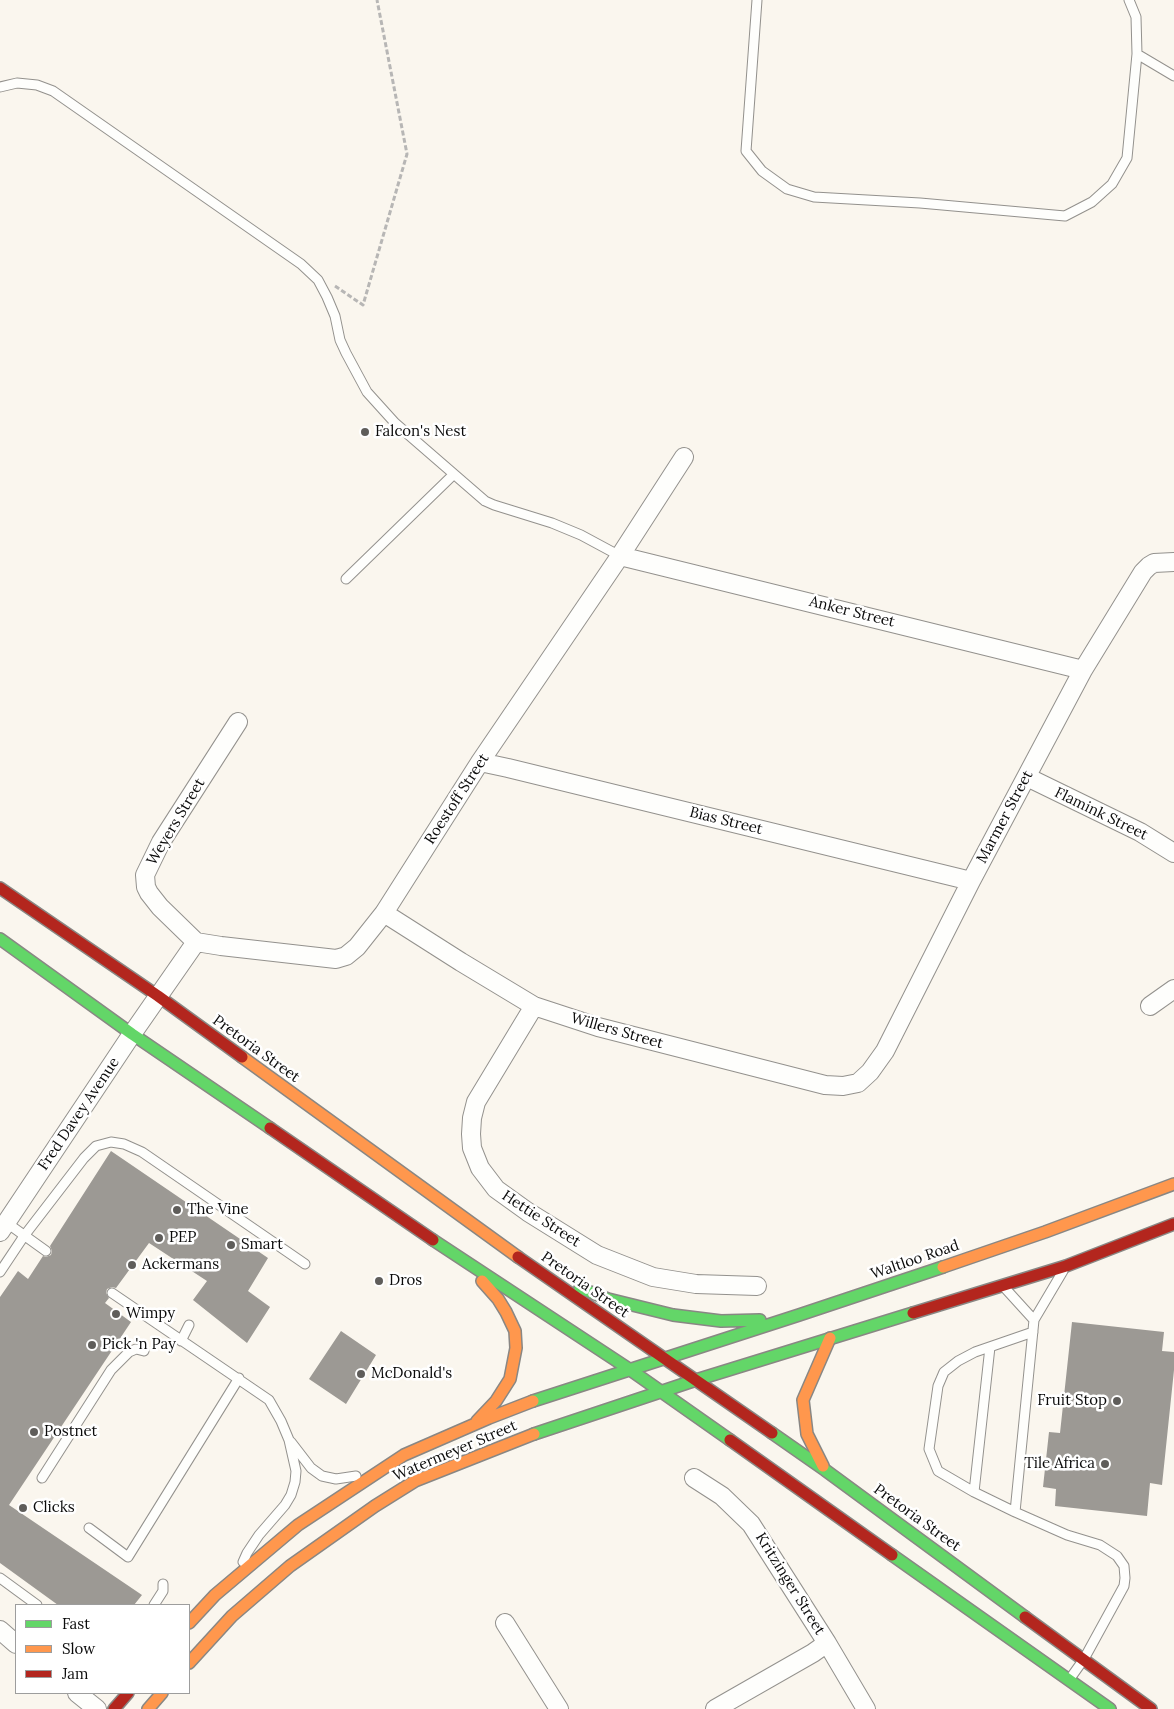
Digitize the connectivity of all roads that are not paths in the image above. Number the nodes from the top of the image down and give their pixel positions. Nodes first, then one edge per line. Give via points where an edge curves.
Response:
1 (757, 0) edge
2 (1128, 0) edge
3 (1137, 54) junction
4 (1174, 76) edge
5 (0, 87) edge
6 (684, 457) dead end
7 (454, 474) junction
8 (620, 556) junction
9 (1174, 562) edge
10 (346, 579) dead end
11 (1083, 670) junction
12 (238, 722) dead end
13 (480, 762) junction
14 (1027, 777) junction
15 (1174, 853) edge
16 (971, 881) junction
17 (0, 888) edge
18 (384, 913) junction
19 (0, 939) edge
20 (196, 942) junction
21 (1174, 989) edge
22 (158, 996) junction
23 (534, 1006) junction
24 (1150, 1006) dead end
25 (132, 1034) junction
26 (870, 1072) joint
27 (1174, 1184) edge
28 (1174, 1224) edge
29 (3, 1227) edge
30 (24, 1236) junction
31 (46, 1251) dead end
32 (520, 1259) junction
33 (467, 1262) junction
34 (305, 1264) dead end
35 (1066, 1266) junction
36 (0, 1272) edge
37 (757, 1286) dead end
38 (1003, 1286) junction
39 (112, 1293) dead end
40 (799, 1315) junction
41 (1034, 1320) junction
42 (189, 1325) dead end
43 (1033, 1332) junction
44 (830, 1338) junction
45 (181, 1341) junction
46 (990, 1347) junction
47 (144, 1352) dead end
48 (664, 1358) junction
49 (629, 1369) junction
50 (239, 1378) junction
51 (696, 1380) junction
52 (660, 1391) junction
53 (473, 1425) junction
54 (289, 1440) junction
55 (384, 1468) junction
56 (825, 1470) junction
57 (42, 1478) dead end
58 (694, 1478) dead end
59 (974, 1492) junction
60 (1015, 1512) junction
61 (89, 1528) dead end
62 (239, 1574) junction
63 (0, 1578) edge
64 (162, 1584) dead end
65 (36, 1604) edge
66 (155, 1604) edge
67 (190, 1622) edge
68 (505, 1623) dead end
69 (827, 1643) junction
70 (1084, 1659) junction
71 (190, 1662) edge
72 (1069, 1680) junction
73 (78, 1694) edge
74 (127, 1694) edge
75 (161, 1694) edge
76 (97, 1709) edge
77 (114, 1709) edge
78 (148, 1709) edge
79 (559, 1709) edge
80 (715, 1709) edge
81 (866, 1709) edge
82 (1110, 1709) edge
83 (1151, 1709) edge

1 - 3 lane via 746,151 762,171 787,189 814,197 1065,216 1092,202 1112,184 1127,158
2 - 3 lane via 1136,17
3 - 4 lane
5 - 7 lane via 37,85 53,91 301,264 318,280 335,316 340,340 367,392 396,423
6 - 8 street, Roestoff Street
7 - 8 lane via 485,501 552,523
7 - 10 lane
8 - 11 street, Anker Street
8 - 13 street, Roestoff Street
9 - 11 street, Marmer Street via 1161,562 1143,572
11 - 14 street, Marmer Street
12 - 20 street, Weyers Street via 161,842 145,875 149,893
13 - 16 street, Bias Street
13 - 18 street, Roestoff Street
14 - 15 street, Flamink Street via 1140,832
14 - 16 street, Marmer Street
16 - 26 street, Marmer Street via 885,1051
17 - 22 main road, Pretoria Street
18 - 20 street, Roestoff Street via 357,947 336,959
18 - 23 street, Willers Street
19 - 25 main road
20 - 22 street
21 - 24 street
22 - 25 street, Fred Davey Avenue
22 - 32 main road, Pretoria Street
23 - 26 street, Willers Street via 598,1027 825,1085 858,1083
23 - 37 street, Hettie Street via 476,1102 472,1118 472,1148 480,1168 496,1189 598,1255 653,1277 696,1284
25 - 29 street, Fred Davey Avenue
25 - 33 main road
27 - 40 main road, Waltloo Road via 1046,1232
28 - 35 main road
29 - 30 lane
30 - 31 lane
30 - 34 lane via 84,1158 96,1146 111,1142 142,1152
30 - 36 lane
32 - 40 main road via 608,1300 648,1310 721,1321
32 - 48 main road, Pretoria Street
33 - 49 main road
33 - 53 main road via 506,1312 515,1331 516,1348 507,1384
35 - 38 main road
35 - 41 lane
38 - 41 lane
38 - 44 main road
39 - 45 lane
40 - 48 main road, Waltloo Road
41 - 43 lane
42 - 45 lane
43 - 46 lane
43 - 60 lane
44 - 51 main road
44 - 56 main road via 803,1400 807,1434
45 - 50 lane
46 - 59 lane
46 - 59 lane via 958,1361 944,1372 938,1386 929,1449 938,1471
47 - 57 lane via 136,1349 129,1352 111,1370
48 - 49 main road, Watermeyer Street
48 - 51 main road, Pretoria Street
49 - 52 main road
49 - 53 main road, Watermeyer Street
50 - 54 lane via 269,1400
50 - 61 lane via 128,1557
51 - 52 main road, Watermeyer Street
51 - 56 main road, Pretoria Street
52 - 71 main road, Watermeyer Street via 535,1433 415,1481 332,1534 290,1566 232,1616
52 - 72 main road
53 - 55 main road, Watermeyer Street via 404,1455
54 - 55 lane via 311,1468 322,1476 336,1480
54 - 62 lane via 296,1471 291,1496 250,1547
55 - 62 main road, Watermeyer Street via 298,1525
56 - 70 main road, Pretoria Street
58 - 69 street, Kritzinger Street via 722,1496 752,1524
59 - 60 lane
60 - 70 lane via 1100,1546 1117,1556 1124,1566 1124,1586
62 - 67 main road, Watermeyer Street
63 - 65 lane
64 - 66 lane via 163,1591
68 - 79 street
69 - 80 street
69 - 81 street, Kritzinger Street
70 - 72 lane
70 - 83 main road, Pretoria Street
72 - 82 main road
73 - 76 street
74 - 77 main road
75 - 78 main road

